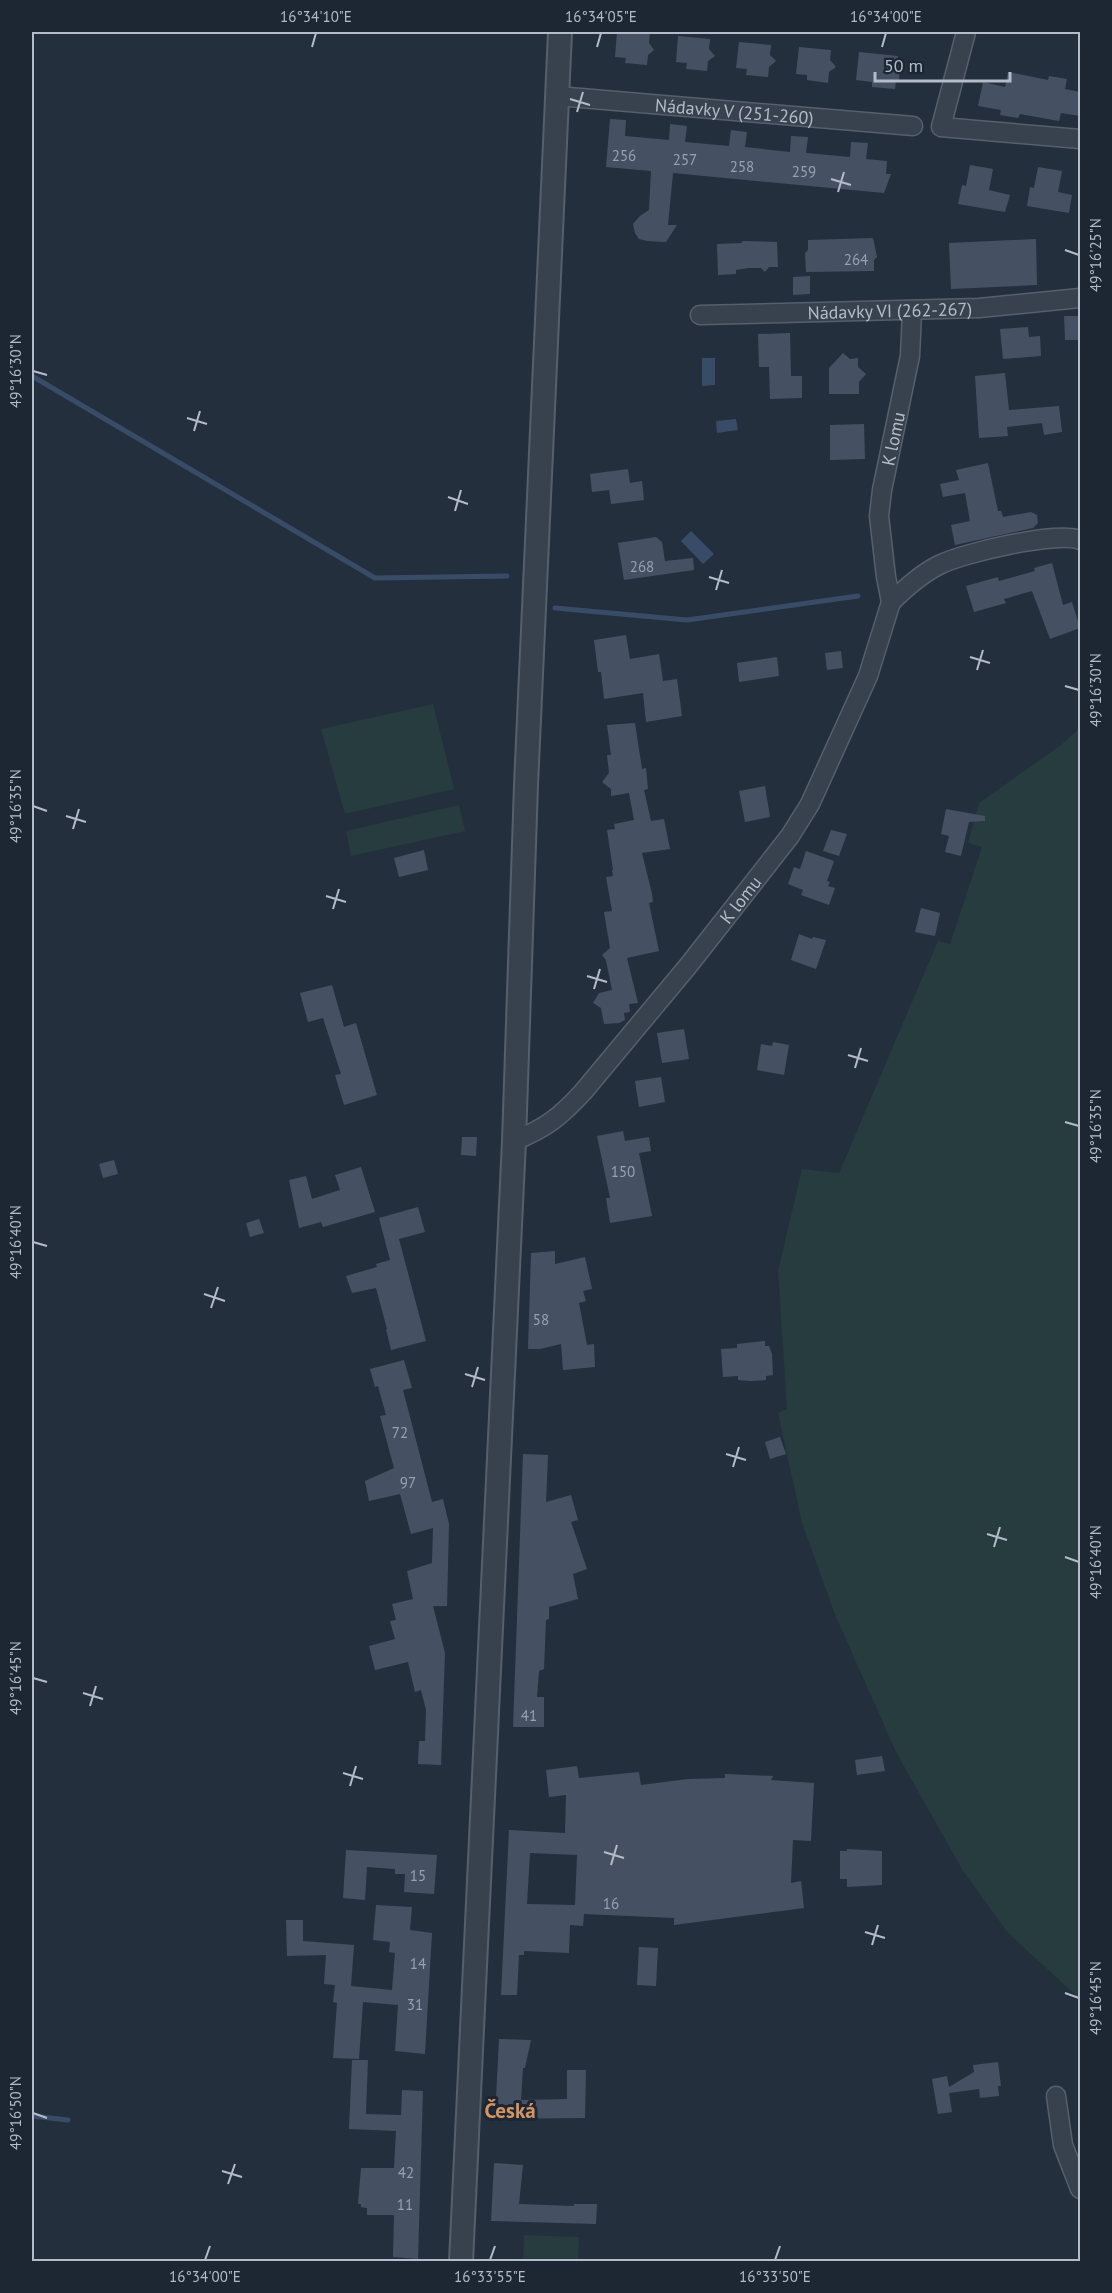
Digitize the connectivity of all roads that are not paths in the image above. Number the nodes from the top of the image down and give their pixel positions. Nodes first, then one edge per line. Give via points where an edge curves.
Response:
1 (560, 32) edge
2 (966, 32) edge
3 (557, 96) junction
4 (913, 126) dead end
5 (1080, 139) edge
6 (1080, 298) edge
7 (912, 310) junction
8 (700, 315) dead end
9 (1080, 540) edge
10 (891, 602) junction
11 (514, 1141) junction
12 (1056, 2096) dead end
13 (1080, 2189) edge
14 (461, 2262) edge

1 - 3 street
2 - 5 street via 941,127
3 - 4 street, Nádavky V (251-260)
3 - 11 street
6 - 7 street, Nádavky VI (262-267)
7 - 8 street, Nádavky VI (262-267)
7 - 10 street, K lomu via 910,356 879,516
9 - 10 street via 1048,538 962,556 925,573
10 - 11 street, K lomu via 868,676 810,804 790,836 578,1098 545,1127
11 - 14 street
12 - 13 street via 1063,2145

